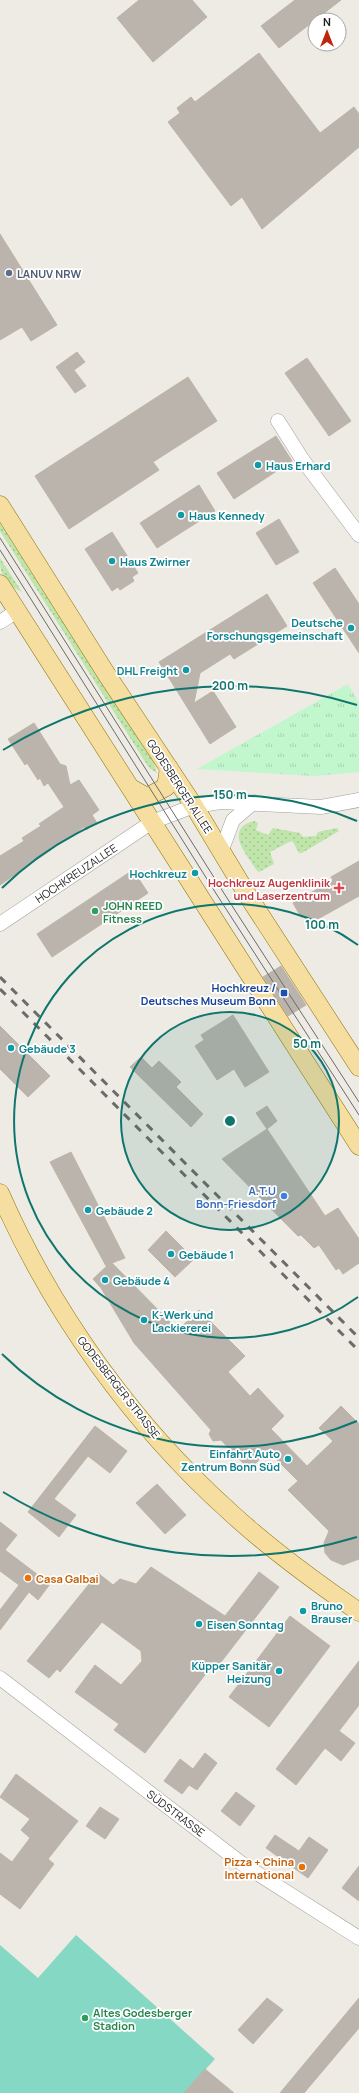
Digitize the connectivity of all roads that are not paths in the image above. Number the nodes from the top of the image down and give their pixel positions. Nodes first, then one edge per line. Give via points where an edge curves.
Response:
1 (278, 421) dead end
2 (0, 505) edge
3 (359, 536) edge
4 (0, 584) edge
5 (17, 611) junction
6 (0, 622) edge
7 (169, 768) junction
8 (131, 788) junction
9 (359, 800) edge
10 (254, 802) junction
11 (194, 806) junction
12 (152, 822) junction
13 (221, 852) junction
14 (0, 924) edge
15 (359, 1067) edge
16 (359, 1146) edge
17 (0, 1193) edge
18 (296, 1568) junction
19 (359, 1601) edge
20 (359, 1612) edge
21 (0, 1678) edge
22 (359, 1938) edge

1 - 3 street via 302,459
2 - 7 main road, GODESBERGER ALLEE
4 - 5 main road
5 - 6 street
5 - 8 main road
7 - 8 main road via 166,787 147,797
7 - 11 main road, GODESBERGER ALLEE
8 - 12 main road
9 - 10 street, HOCHKREUZALLEE via 321,807
10 - 11 street, HOCHKREUZALLEE via 221,802
10 - 13 street via 233,820
11 - 12 street, HOCHKREUZALLEE
11 - 13 main road, GODESBERGER ALLEE
12 - 14 street, HOCHKREUZALLEE
12 - 16 main road via 202,904
13 - 15 main road, GODESBERGER ALLEE
17 - 18 main road, GODESBERGER STRASSE via 36,1266 70,1322 127,1401 158,1439 228,1512
18 - 19 street, GODESBERGER STRASSE
18 - 20 main road, GODESBERGER STRASSE
21 - 22 street, SÜDSTRASSE via 241,1863

